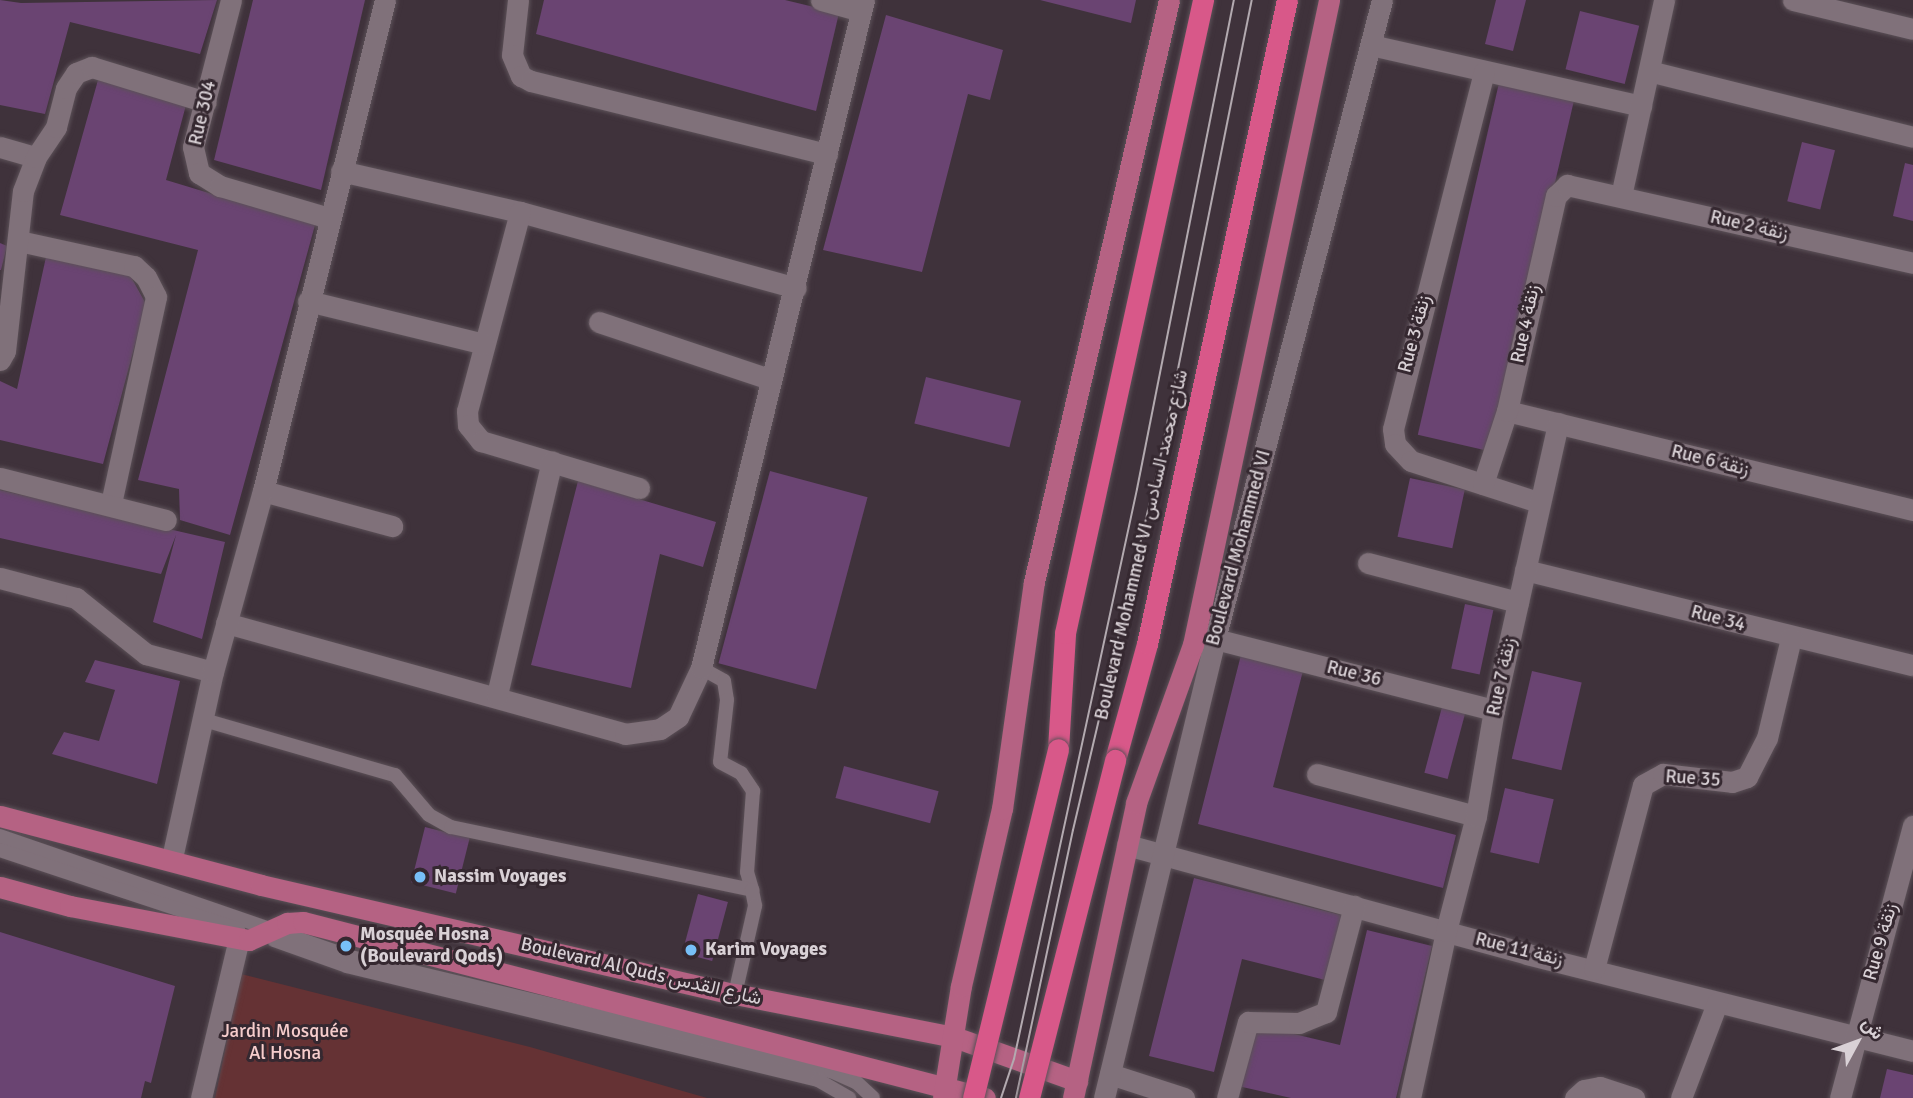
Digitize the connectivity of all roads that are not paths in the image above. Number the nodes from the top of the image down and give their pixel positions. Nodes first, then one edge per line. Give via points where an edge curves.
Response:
1 (231, 0) edge
2 (385, 0) edge
3 (518, 0) edge
4 (821, 0) edge
5 (1169, 0) edge
6 (1203, 0) edge
7 (1287, 0) edge
8 (1329, 0) edge
9 (1382, 0) edge
10 (1664, 0) edge
11 (1793, 0) edge
12 (862, 5) edge
13 (1913, 29) edge
14 (1371, 45) junction
15 (1649, 71) junction
16 (1484, 72) junction
17 (206, 102) junction
18 (1641, 106) junction
19 (1913, 137) edge
20 (0, 146) edge
21 (827, 154) junction
22 (36, 157) junction
23 (341, 171) junction
24 (1586, 187) joint
25 (1621, 196) junction
26 (520, 212) junction
27 (328, 218) junction
28 (19, 241) junction
29 (1913, 263) edge
30 (796, 288) junction
31 (308, 301) junction
32 (599, 321) dead end
33 (484, 344) junction
34 (0, 360) edge
35 (769, 379) junction
36 (1507, 411) junction
37 (1558, 423) junction
38 (552, 461) junction
39 (0, 478) edge
40 (1483, 484) junction
41 (639, 488) dead end
42 (263, 491) junction
43 (1538, 502) junction
44 (111, 503) junction
45 (1913, 510) edge
46 (166, 520) dead end
47 (392, 526) dead end
48 (1368, 563) dead end
49 (1525, 570) junction
50 (0, 578) edge
51 (1518, 602) junction
52 (226, 624) junction
53 (1791, 638) junction
54 (1215, 639) junction
55 (1913, 665) edge
56 (701, 668) junction
57 (213, 672) junction
58 (497, 695) junction
59 (1494, 710) junction
60 (204, 720) junction
61 (1317, 774) dead end
62 (0, 816) edge
63 (1476, 816) junction
64 (1913, 826) edge
65 (0, 836) edge
66 (1127, 845) junction
67 (0, 850) edge
68 (1163, 857) junction
69 (172, 858) junction
70 (1908, 866) edge
71 (0, 887) edge
72 (752, 890) junction
73 (1354, 906) junction
74 (1446, 931) junction
75 (269, 934) junction
76 (239, 939) junction
77 (1594, 968) junction
78 (735, 994) junction
79 (1717, 1003) junction
80 (954, 1037) junction
81 (1853, 1038) junction
82 (1913, 1051) edge
83 (1110, 1074) junction
84 (1075, 1090) edge
85 (944, 1093) edge
86 (201, 1098) edge
87 (849, 1098) edge
88 (873, 1098) edge
89 (973, 1098) edge
90 (985, 1098) edge
91 (1029, 1098) edge
92 (1104, 1098) edge
93 (1184, 1098) edge
94 (1227, 1098) edge
95 (1410, 1098) edge
96 (1575, 1098) edge
97 (1634, 1098) edge
98 (1681, 1098) edge
99 (1840, 1098) edge

1 - 17 street, Rue 304
2 - 23 street
3 - 21 street via 512,55 515,67 531,81
4 - 12 street
5 - 80 main road via 1034,582 1002,809 961,986
6 - 89 highway, bridge via 1065,633 1058,749
7 - 91 highway, Boulevard Mohammed VI شارع محمد السادس, bridge via 1147,644
8 - 66 main road, Boulevard Mohammed VI via 1193,645 1145,772
9 - 14 street, Boulevard Mohammed VI
10 - 15 street
11 - 13 street
12 - 21 street
14 - 16 street
14 - 54 street, Boulevard Mohammed VI
15 - 18 street
15 - 19 street
16 - 18 street
16 - 40 street, Rue 3 زنقة via 1393,429 1395,444 1411,461
17 - 22 street via 111,71 82,68 66,88 52,137
17 - 27 street, Rue 304 via 193,147 199,173 220,186
18 - 25 street
20 - 22 street
21 - 30 street
22 - 28 street via 23,191
23 - 26 street
23 - 27 street
24 - 25 street, Rue 2 زنقة
24 - 36 street, Rue 4 زنقة via 1567,185 1556,196
25 - 29 street, Rue 2 زنقة
26 - 30 street
26 - 33 street
27 - 31 street
28 - 34 street
28 - 44 street via 134,265 153,286 156,297
30 - 35 street
31 - 33 street
31 - 42 street
32 - 35 street
33 - 38 street via 467,411 472,433 481,441
35 - 56 street
36 - 37 street, Rue 6 زنقة
36 - 40 street, Rue 4 زنقة
37 - 43 street, Rue 7 زنقة
37 - 45 street, Rue 6 زنقة
38 - 41 street
38 - 58 street
39 - 44 street
40 - 43 street, Rue 3 زنقة
42 - 47 street
42 - 52 street
43 - 49 street, Rue 7 زنقة
44 - 46 street
48 - 51 street
49 - 51 street, Rue 7 زنقة
49 - 53 street, Rue 34
50 - 57 street via 76,598 146,654
51 - 59 street, Rue 7 زنقة
52 - 57 street
52 - 58 street
53 - 55 street, Rue 34
53 - 77 street, Rue 35 via 1767,738 1747,777 1732,782 1663,774 1643,785
54 - 59 street, Rue 36
54 - 68 street, Boulevard Mohammed VI
56 - 58 street via 678,717 643,734 625,734
56 - 72 lane via 724,681 727,700 720,762 741,773 753,790 747,872
57 - 60 street
59 - 63 street, Rue 7 زنقة
60 - 69 street
60 - 72 lane via 395,775 429,815 451,827
61 - 63 street
62 - 69 main road, Boulevard Al Quds شارع القدس
63 - 74 street, Rue 7 زنقة
64 - 70 street, Rue 9 زنقة
65 - 75 lane
66 - 68 street, Rue 11 زنقة
66 - 84 main road, Boulevard Mohammed VI
67 - 75 lane
68 - 73 street, Rue 11 زنقة
68 - 83 street, Boulevard Mohammed VI
69 - 78 main road, Boulevard Al Quds شارع القدس via 261,885
70 - 81 street, Rue 9 زنقة
71 - 76 main road, Boulevard Al Quds شارع القدس
72 - 78 lane via 755,906
73 - 74 street, Rue 11 زنقة
73 - 94 street via 1326,1012 1299,1023 1248,1022
74 - 77 street, Rue 11 زنقة
74 - 95 street, Rue 7 زنقة
75 - 76 main road, Boulevard Al Quds شارع القدس
75 - 85 main road, Boulevard Al Quds شارع القدس via 303,922
75 - 87 lane via 346,967 818,1080
75 - 88 lane via 831,1071 856,1082
76 - 86 street
77 - 79 street, Rue 11 زنقة
78 - 80 main road, Boulevard Al Quds شارع القدس
79 - 81 street, Rue 11 زنقة
79 - 98 street
80 - 84 main road, Boulevard Al Quds شارع القدس
80 - 85 main road
81 - 82 street, Rue 11 زنقة
81 - 99 street, Rue 9 زنقة
83 - 92 street, Boulevard Mohammed VI
83 - 93 street
85 - 90 main road, Boulevard Al Quds شارع القدس
96 - 97 street via 1584,1090 1600,1087

